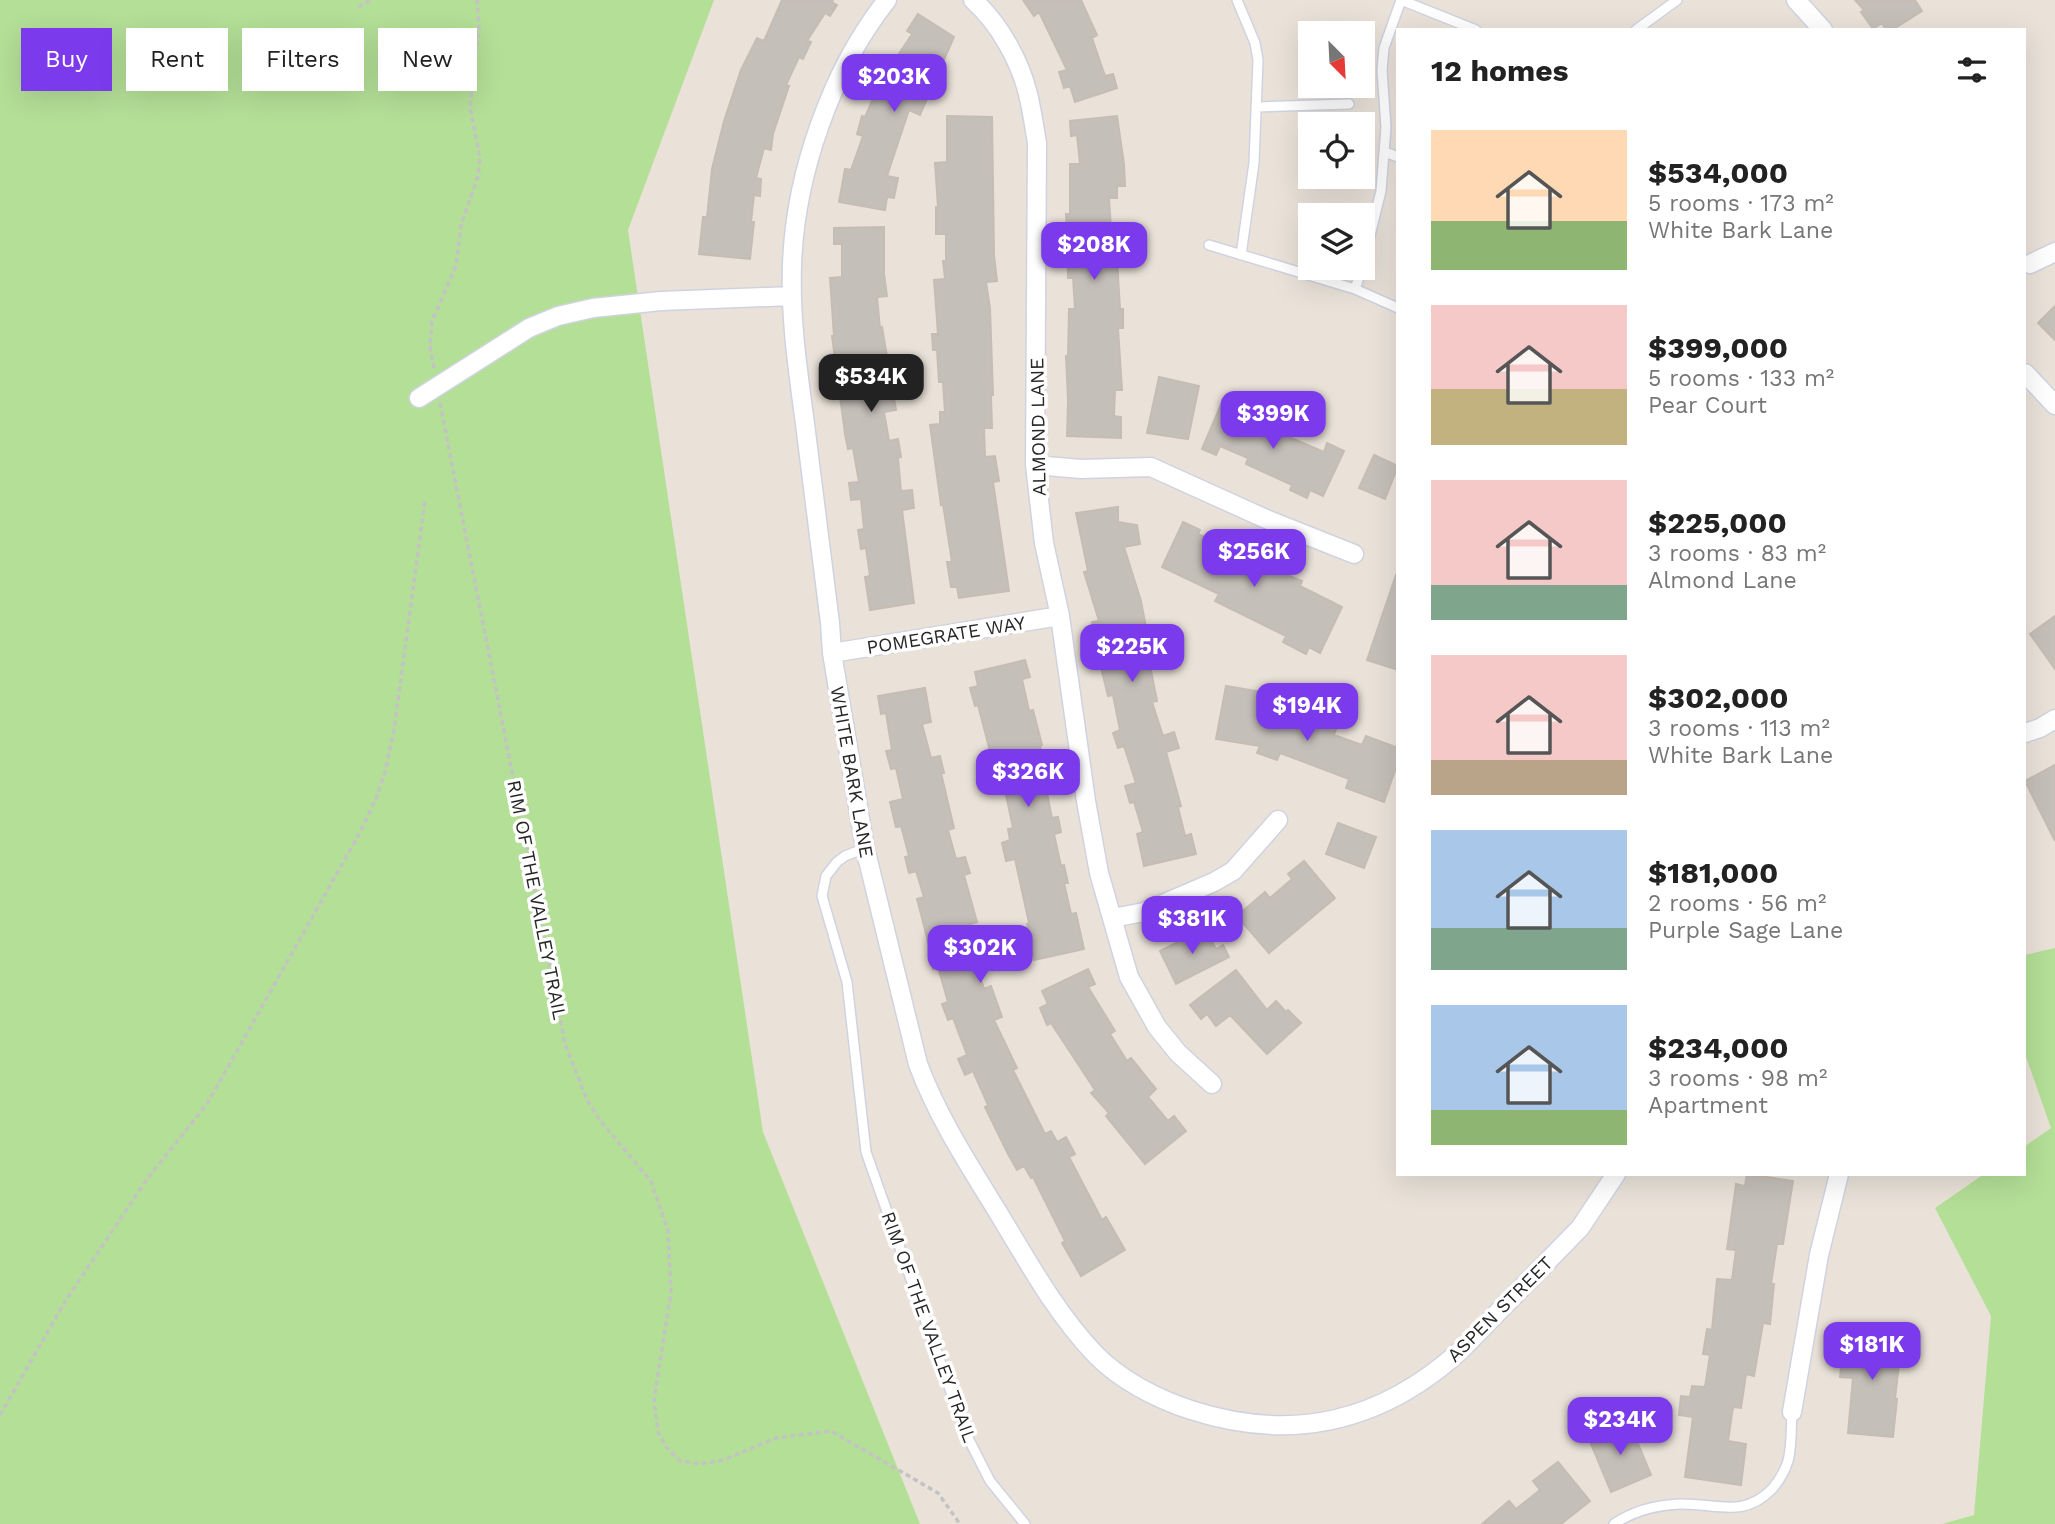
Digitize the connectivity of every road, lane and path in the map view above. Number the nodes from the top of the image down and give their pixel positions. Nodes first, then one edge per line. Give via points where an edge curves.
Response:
1 (371, 0) edge
2 (477, 0) edge
3 (887, 0) edge
4 (973, 0) edge
5 (1237, 0) edge
6 (1677, 0) edge
7 (1796, 0) edge
8 (358, 7) dead end
9 (1471, 28) edge
10 (1639, 28) edge
11 (1820, 28) edge
12 (1349, 104) dead end
13 (1256, 107) junction
14 (1385, 152) junction
15 (1396, 156) edge
16 (1375, 216) edge
17 (1209, 245) dead end
18 (2055, 252) edge
19 (1241, 254) junction
20 (2026, 266) edge
21 (1358, 280) edge
22 (1355, 289) junction
23 (792, 296) junction
24 (1396, 307) edge
25 (2026, 374) edge
26 (437, 386) junction
27 (419, 398) dead end
28 (2055, 405) edge
29 (1035, 465) junction
30 (425, 500) dead end
31 (1354, 554) dead end
32 (1060, 616) junction
33 (832, 653) junction
34 (2055, 719) edge
35 (2026, 733) edge
36 (1278, 820) dead end
37 (865, 848) junction
38 (1113, 918) junction
39 (1212, 1084) dead end
40 (1615, 1176) edge
41 (1839, 1176) edge
42 (1792, 1412) joint
43 (0, 1415) edge
44 (1234, 1422) joint
45 (960, 1524) edge
46 (1025, 1524) edge
47 (1614, 1524) edge

1 - 8 path
2 - 26 path, RIM OF THE VALLEY TRAIL via 479,26 470,107 480,158 461,225 456,266 432,321 430,347
3 - 23 street, WHITE BARK LANE via 856,43 822,117 801,195
4 - 29 street, ALMOND LANE via 1012,51 1028,92 1037,143
5 - 13 lane via 1255,43
6 - 10 lane
7 - 11 street
9 - 14 lane via 1401,0 1384,48
12 - 13 lane
13 - 19 lane via 1251,192
14 - 15 lane
14 - 16 lane
17 - 19 lane
18 - 20 street
19 - 22 lane
21 - 22 lane
22 - 24 lane
23 - 26 street via 661,301 558,316 529,328
23 - 33 street, WHITE BARK LANE
25 - 28 street
26 - 27 street
26 - 45 path, RIM OF THE VALLEY TRAIL via 565,1044 587,1100 651,1181 668,1231 671,1292 654,1400 658,1432 680,1460 699,1464 724,1460 776,1438 831,1431 938,1493
29 - 31 street via 1151,467
29 - 32 street, ALMOND LANE via 1044,543
30 - 43 path via 394,730 385,772 359,836 207,1104 147,1180 66,1300
32 - 33 street, POMEGRATE WAY
32 - 38 street, ALMOND LANE via 1086,802
33 - 37 street, WHITE BARK LANE
34 - 35 street
36 - 38 street via 1233,871 1144,912
37 - 44 street, WHITE BARK LANE via 929,1095 1059,1312 1096,1355 1127,1380 1170,1403
37 - 46 lane, RIM OF THE VALLEY TRAIL via 837,862 826,876 822,896 846,982 866,1152 965,1432 990,1481
38 - 39 street, ALMOND LANE via 1129,977 1157,1027
40 - 44 street, ASPEN STREET via 1580,1228 1442,1367 1378,1406 1348,1418 1300,1426
41 - 42 street via 1819,1255
42 - 47 lane via 1788,1461 1778,1482 1763,1497 1732,1508 1662,1506 1638,1511

